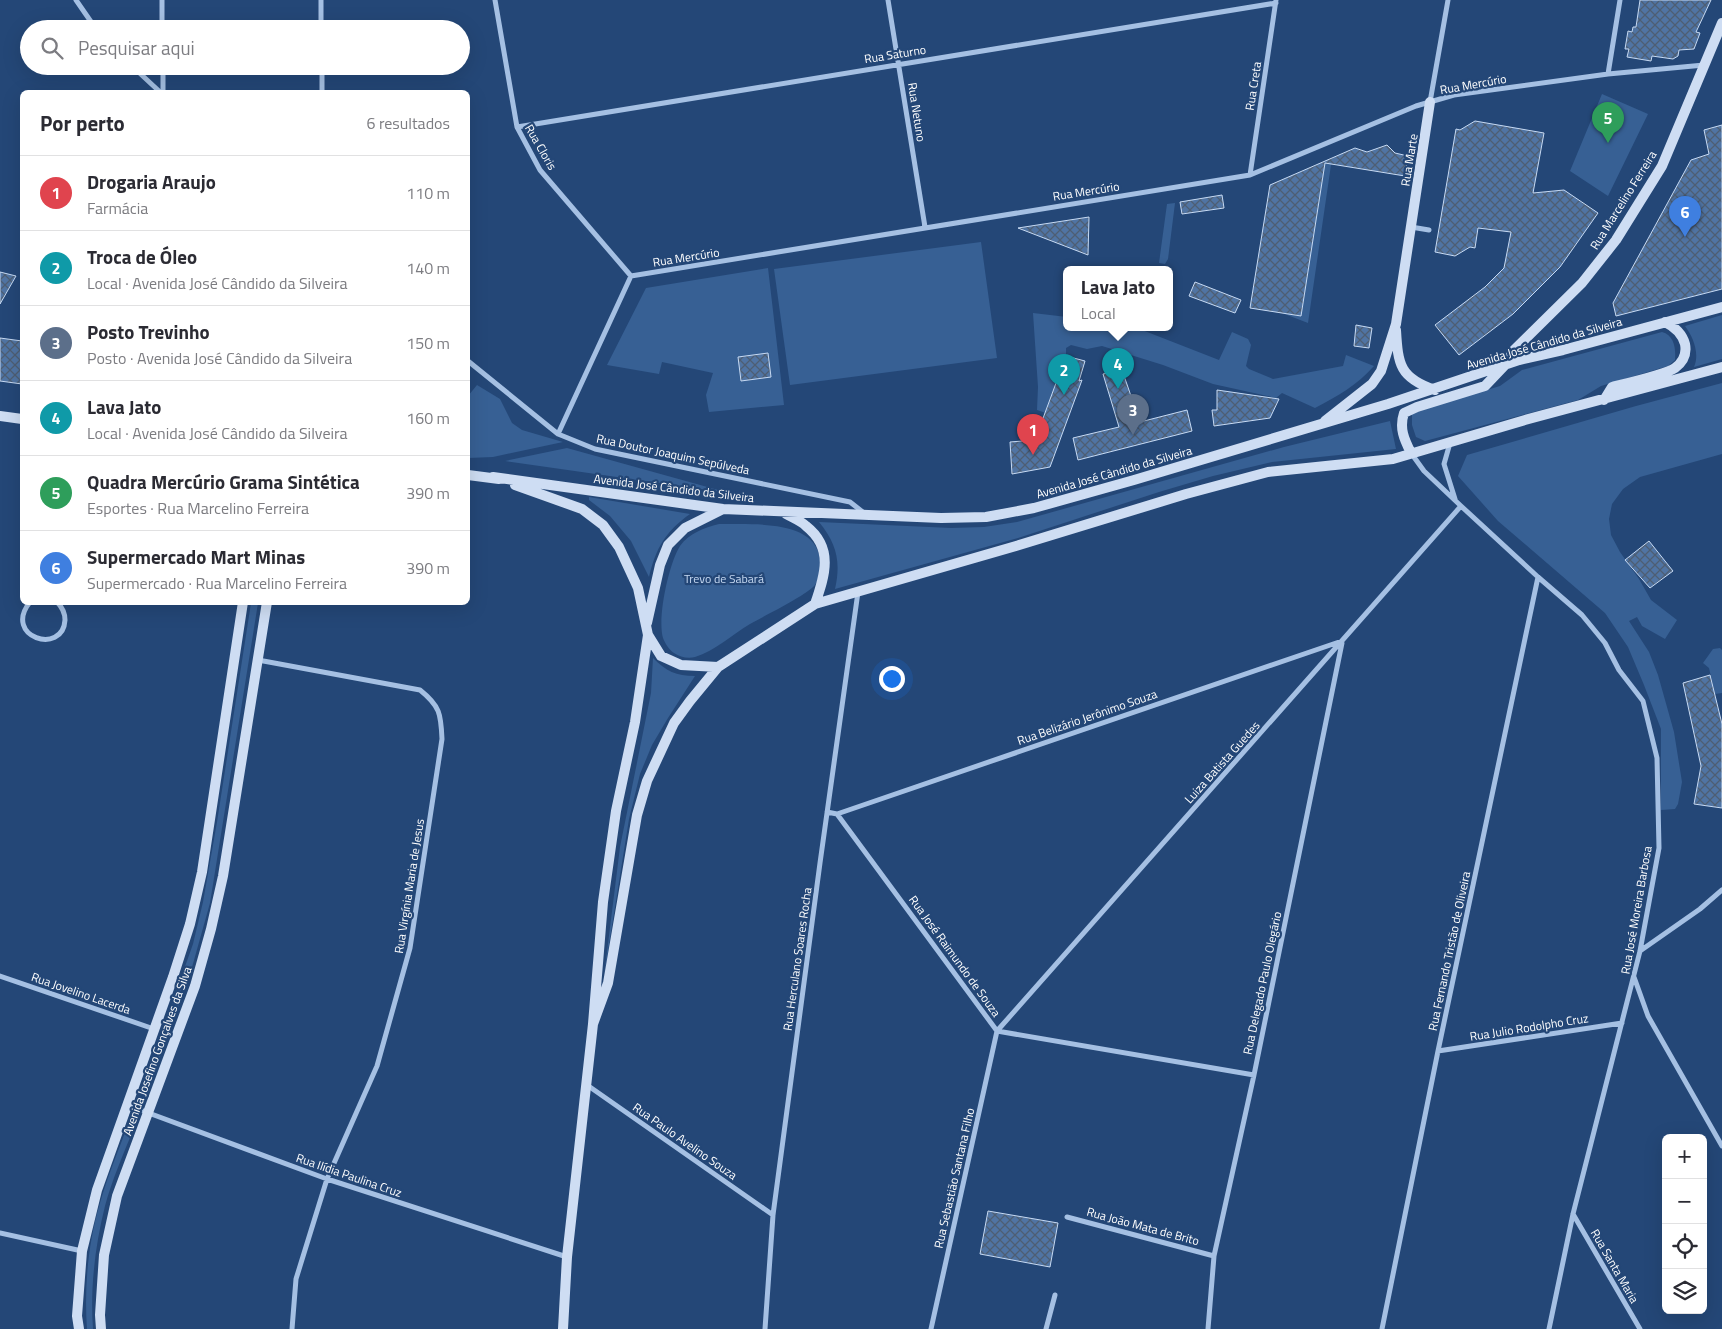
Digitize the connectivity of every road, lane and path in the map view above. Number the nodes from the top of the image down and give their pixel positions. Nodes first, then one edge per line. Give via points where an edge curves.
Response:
1 (76, 0) edge
2 (162, 0) edge
3 (321, 0) edge
4 (495, 0) edge
5 (888, 0) edge
6 (1448, 0) edge
7 (1620, 0) edge
8 (1276, 1) edge
9 (90, 20) edge
10 (162, 20) edge
11 (322, 20) edge
12 (1722, 23) edge
13 (898, 64) junction
14 (1704, 65) junction
15 (1608, 74) junction
16 (142, 75) edge
17 (163, 75) edge
18 (322, 75) edge
19 (160, 90) edge
20 (162, 90) edge
21 (322, 90) edge
22 (1430, 102) junction
23 (517, 127) junction
24 (1250, 175) junction
25 (925, 227) junction
26 (1411, 227) junction
27 (1429, 230) dead end
28 (631, 276) junction
29 (1722, 307) edge
30 (1665, 322) junction
31 (1396, 324) junction
32 (470, 363) edge
33 (1505, 365) junction
34 (1722, 367) edge
35 (1435, 390) junction
36 (1604, 400) junction
37 (0, 416) edge
38 (20, 418) edge
39 (1321, 424) junction
40 (558, 434) junction
41 (1450, 443) junction
42 (1411, 453) junction
43 (470, 475) edge
44 (493, 477) junction
45 (1458, 504) junction
46 (722, 509) junction
47 (784, 513) junction
48 (866, 515) junction
49 (1538, 577) junction
50 (858, 592) junction
51 (815, 604) junction
52 (28, 605) edge
53 (61, 605) edge
54 (243, 605) edge
55 (267, 605) edge
56 (647, 630) junction
57 (1343, 641) junction
58 (258, 660) junction
59 (718, 667) junction
60 (827, 812) junction
61 (837, 814) junction
62 (1722, 890) edge
63 (1640, 951) junction
64 (0, 976) edge
65 (1634, 976) junction
66 (1622, 1023) junction
67 (593, 1024) junction
68 (155, 1029) junction
69 (997, 1030) junction
70 (1438, 1051) junction
71 (1254, 1075) junction
72 (586, 1084) junction
73 (127, 1105) junction
74 (148, 1112) junction
75 (1722, 1146) edge
76 (327, 1179) junction
77 (1573, 1214) junction
78 (773, 1215) junction
79 (1067, 1216) dead end
80 (0, 1232) edge
81 (82, 1250) junction
82 (1214, 1256) junction
83 (567, 1257) junction
84 (1055, 1295) dead end
85 (78, 1329) edge
86 (102, 1329) edge
87 (292, 1329) edge
88 (563, 1329) edge
89 (765, 1329) edge
90 (931, 1329) edge
91 (1046, 1329) edge
92 (1208, 1329) edge
93 (1382, 1329) edge
94 (1549, 1329) edge
95 (1640, 1329) edge

1 - 9 street
2 - 10 street
3 - 11 street
4 - 23 street, Rua Cloris
5 - 13 street, Rua Netuno
6 - 22 street, Rua Marte
7 - 15 street
8 - 13 street, Rua Saturno
8 - 24 street, Rua Creta
12 - 14 main road, Rua Marcelino Ferreira
13 - 23 street, Rua Saturno
13 - 25 street, Rua Netuno
14 - 15 street, Rua Mercúrio
14 - 33 main road, Rua Marcelino Ferreira via 1662,166 1616,240 1582,282 1514,350
15 - 22 street, Rua Mercúrio via 1454,95
16 - 19 street
17 - 20 street
18 - 21 street
22 - 24 street, Rua Mercúrio
22 - 26 main road, Rua Marte
23 - 28 street, Rua Cloris via 540,170
24 - 25 street, Rua Mercúrio
25 - 28 street, Rua Mercúrio
26 - 27 street
26 - 31 main road, Rua Marte
28 - 40 street
29 - 30 main road, Avenida José Cândido da Silveira
30 - 33 main road, Avenida José Cândido da Silveira
30 - 36 main road via 1682,336 1686,350 1684,359 1674,369 1612,387
31 - 35 main road, Rua Marte via 1397,355 1409,378
31 - 39 main road, Rua Marte via 1381,371 1372,384
32 - 40 street, Rua Doutor Joaquim Sepúlveda
33 - 35 main road, Avenida José Cândido da Silveira
33 - 42 main road, Rua Marcelino Ferreira via 1485,386 1404,413 1402,428
34 - 36 main road
35 - 39 main road, Avenida José Cândido da Silveira
36 - 41 main road
37 - 38 main road
39 - 48 main road, Avenida José Cândido da Silveira via 1034,508 986,517
40 - 48 street, Rua Doutor Joaquim Sepúlveda via 595,449 850,502
41 - 42 main road
41 - 45 street, Rua José Moreira Barbosa via 1444,464
42 - 45 street, Rua José Moreira Barbosa via 1424,471
42 - 50 main road via 1393,459 1268,472
43 - 44 main road
44 - 46 main road, Avenida José Cândido da Silveira
44 - 56 main road via 582,508 603,526 620,547 638,588
45 - 49 street, Rua José Moreira Barbosa
45 - 57 street, Luiza Batista Guedes
46 - 47 main road, Avenida José Cândido da Silveira
46 - 56 main road via 685,528 668,545 660,565
47 - 48 main road, Avenida José Cândido da Silveira
47 - 51 main road via 807,526 821,542 826,560
49 - 63 street, Rua José Moreira Barbosa via 1582,615 1605,643 1619,670 1642,701 1657,758 1659,848
49 - 70 street, Rua Fernando Tristão de Oliveira
50 - 51 main road
50 - 60 street, Rua Herculano Soares Rocha
51 - 59 main road
52 - 53 street via 23,625 27,632 41,640 50,639 62,629 65,621
54 - 68 main road, Avenida Josefino Gonçalves da Silva via 202,872 190,924
55 - 58 main road, Avenida Josefino Gonçalves da Silva
56 - 59 main road via 662,656 680,665
56 - 67 main road via 635,722 613,829
57 - 61 street, Rua Belizário Jerônimo Souza
57 - 69 street, Luiza Batista Guedes
57 - 71 street, Rua Delegado Paulo Olegário
58 - 74 main road, Avenida Josefino Gonçalves da Silva via 223,876 211,929 195,986
58 - 76 street, Rua Virgínia Maria de Jesus via 420,690 434,701 441,720 442,739 410,948 377,1066
59 - 67 main road via 674,723 646,781 608,983
60 - 61 street
60 - 78 street, Rua Herculano Soares Rocha
61 - 69 street, Rua José Raimundo de Souza
62 - 63 street
63 - 65 street, Rua José Moreira Barbosa
64 - 68 street, Rua Jovelino Lacerda
65 - 66 street, Rua José Moreira Barbosa
65 - 75 street via 1648,1016
66 - 70 street, Rua Julio Rodolpho Cruz
66 - 77 street, Rua José Moreira Barbosa
67 - 72 main road
68 - 73 main road, Avenida Josefino Gonçalves da Silva
69 - 71 street, Rua José Raimundo de Souza
69 - 90 street, Rua Sebastião Santana Filho
70 - 93 street, Rua Fernando Tristão de Oliveira
71 - 82 street, Rua Delegado Paulo Olegário
72 - 78 street, Rua Paulo Avelino Souza
72 - 83 main road
73 - 74 street, Rua Ilídia Paulina Cruz
73 - 81 main road, Avenida Josefino Gonçalves da Silva via 97,1190
74 - 76 street, Rua Ilídia Paulina Cruz
74 - 86 main road, Avenida Josefino Gonçalves da Silva via 117,1196 104,1255
76 - 83 street, Rua Ilídia Paulina Cruz
76 - 87 street, Rua Virgínia Maria de Jesus via 296,1279
77 - 94 street, Rua José Moreira Barbosa
77 - 95 street, Rua Santa Maria
78 - 89 street, Rua Herculano Soares Rocha
79 - 82 street, Rua João Mata de Brito
80 - 81 street
81 - 85 main road, Avenida Josefino Gonçalves da Silva
82 - 92 street, Rua Delegado Paulo Olegário
83 - 88 main road
84 - 91 street

